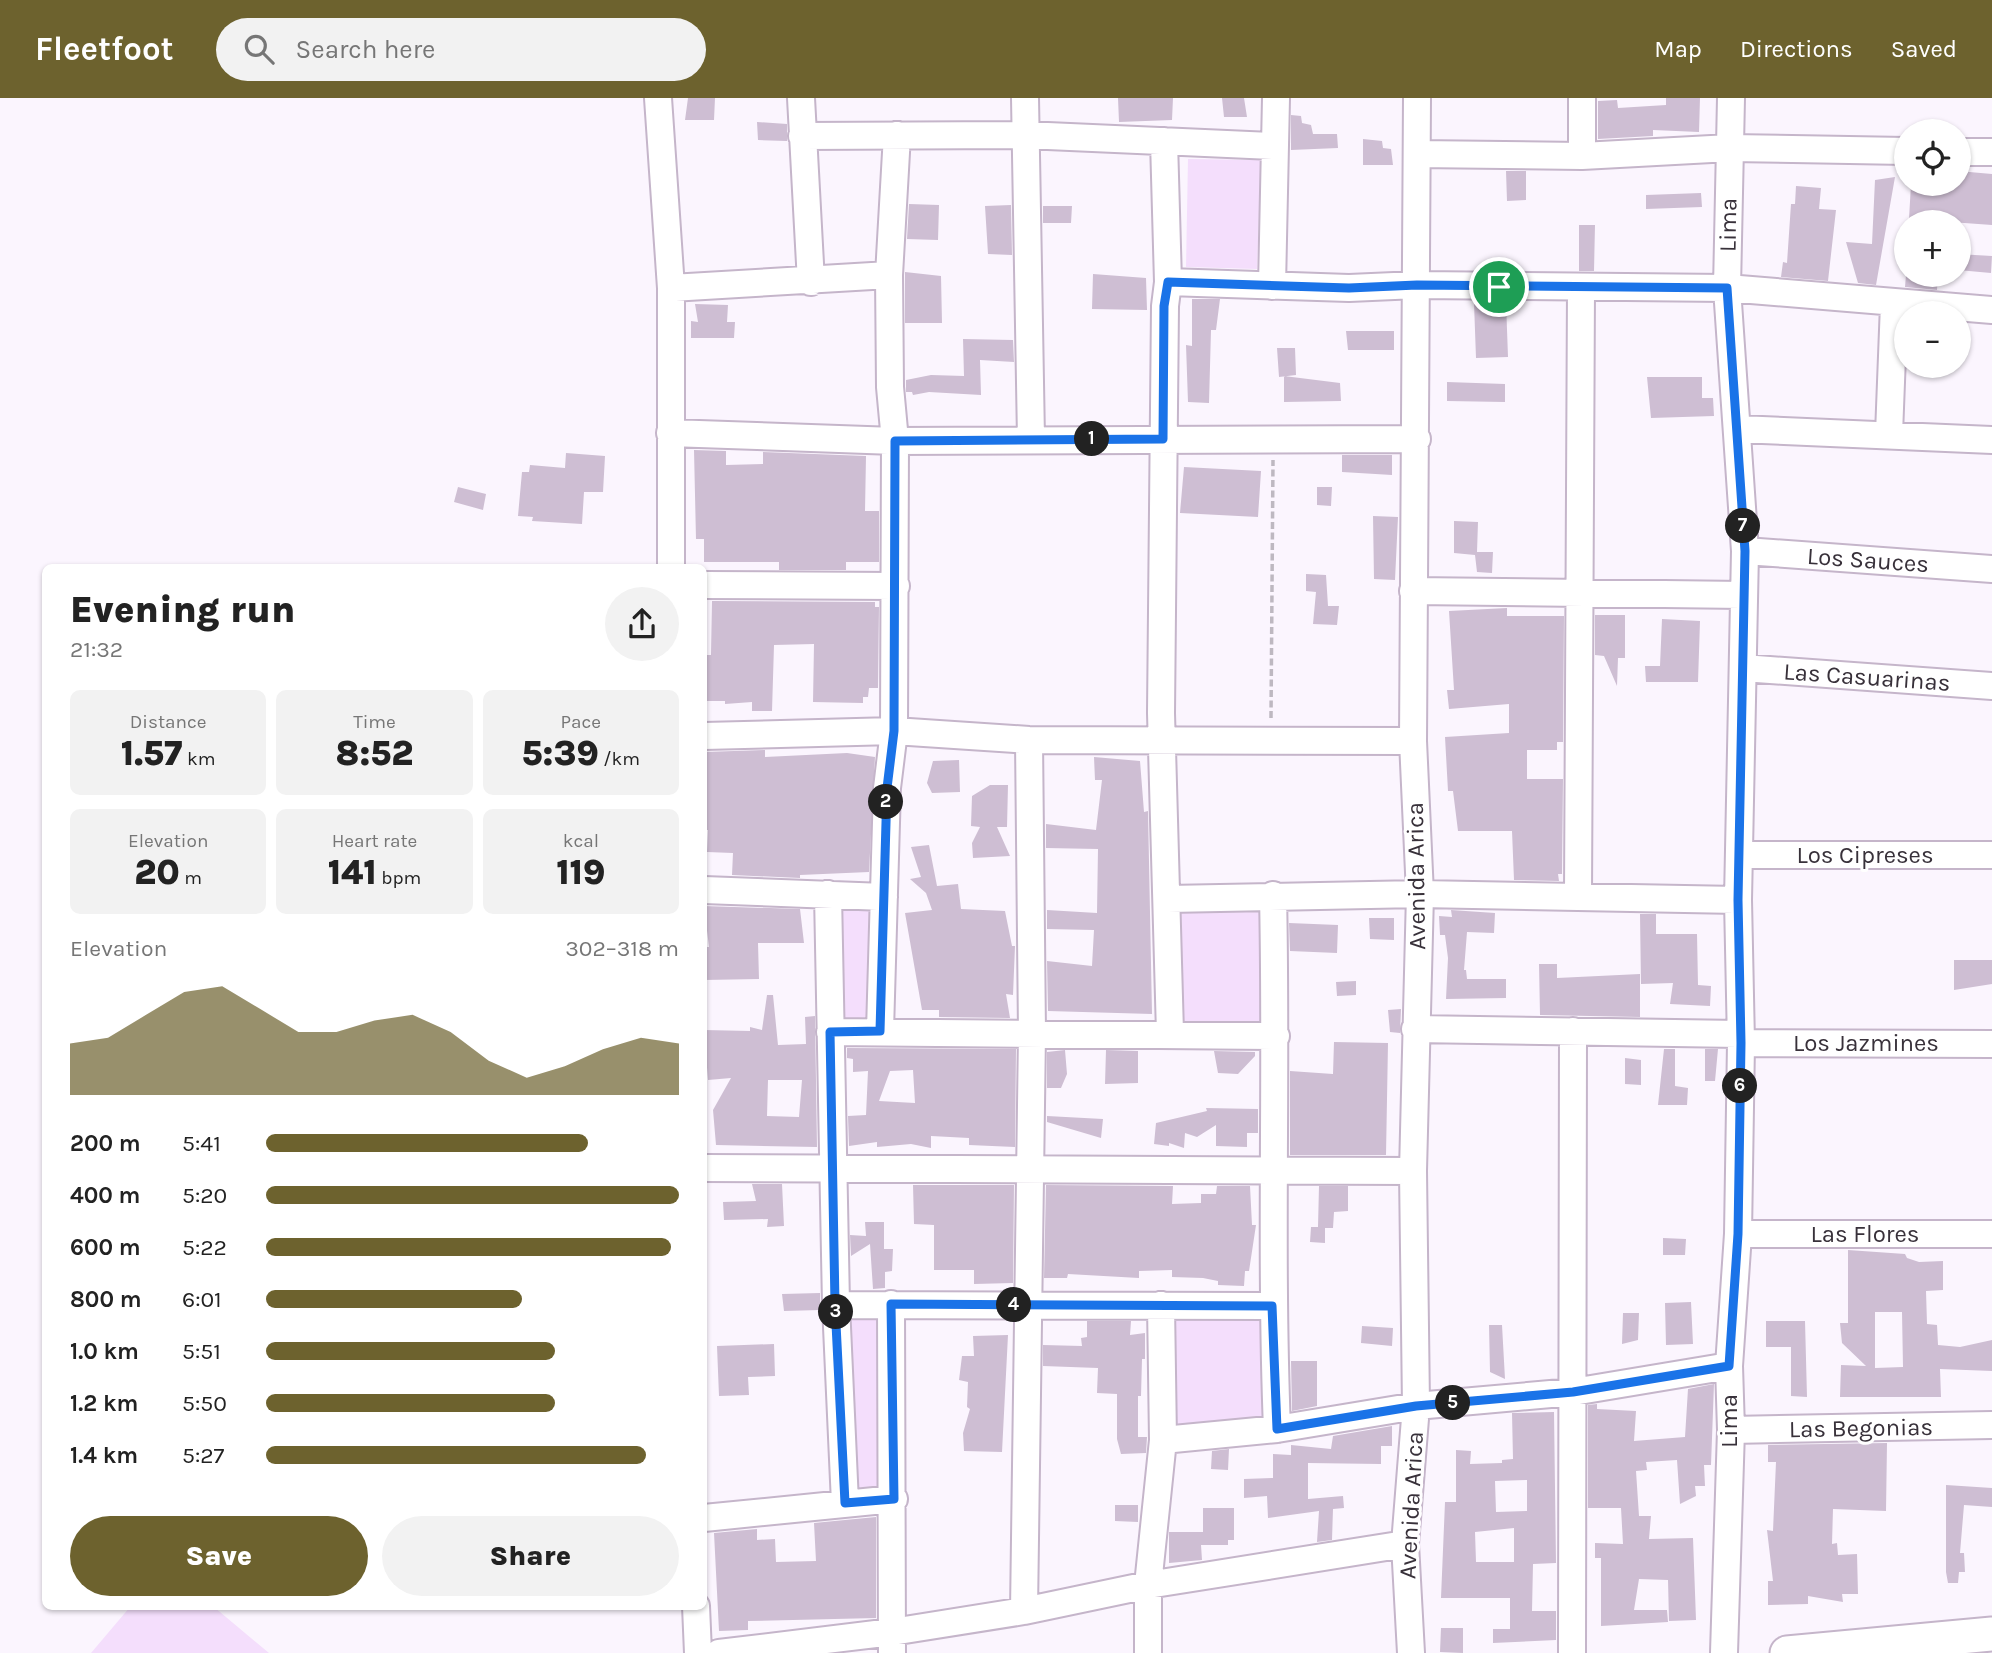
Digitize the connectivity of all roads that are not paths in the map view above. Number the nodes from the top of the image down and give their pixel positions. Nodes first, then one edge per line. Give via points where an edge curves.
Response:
1 (658, 98) edge
2 (801, 98) edge
3 (1025, 98) edge
4 (1276, 98) edge
5 (1417, 98) edge
6 (1582, 98) edge
7 (1731, 98) edge
8 (897, 135) junction
9 (1025, 135) junction
10 (802, 136) junction
11 (1164, 141) junction
12 (1274, 146) junction
13 (1730, 148) junction
14 (1894, 151) edge
15 (1971, 152) edge
16 (1992, 152) edge
17 (1417, 154) junction
18 (1582, 156) junction
19 (889, 275) junction
20 (811, 282) junction
21 (1168, 282) junction
22 (1417, 285) junction
23 (1272, 286) junction
24 (671, 288) junction
25 (1727, 288) junction
26 (1581, 289) junction
27 (1894, 303) edge
28 (1971, 308) edge
29 (1992, 310) edge
30 (1894, 325) edge
31 (1738, 429) junction
32 (670, 433) junction
33 (1889, 434) junction
34 (1031, 439) junction
35 (1163, 439) junction
36 (1417, 439) junction
37 (1992, 440) edge
38 (895, 441) junction
39 (1745, 551) junction
40 (671, 564) edge
41 (1992, 569) edge
42 (707, 585) edge
43 (896, 586) junction
44 (1413, 591) junction
45 (1580, 593) junction
46 (1744, 595) junction
47 (1743, 668) junction
48 (1992, 686) edge
49 (894, 731) junction
50 (707, 736) edge
51 (1029, 740) junction
52 (1163, 740) junction
53 (1413, 741) junction
54 (1739, 855) junction
55 (1992, 855) edge
56 (707, 890) edge
57 (828, 894) junction
58 (1420, 894) junction
59 (1273, 895) junction
60 (1578, 896) junction
61 (884, 897) junction
62 (1167, 899) junction
63 (1738, 900) junction
64 (1415, 1029) junction
65 (880, 1031) junction
66 (1573, 1031) junction
67 (830, 1032) junction
68 (1031, 1033) junction
69 (1170, 1033) junction
70 (1276, 1035) junction
71 (1740, 1039) junction
72 (1992, 1044) edge
73 (707, 1168) edge
74 (834, 1169) junction
75 (1029, 1171) junction
76 (1273, 1171) junction
77 (1413, 1171) junction
78 (1738, 1234) junction
79 (1992, 1234) edge
80 (835, 1304) junction
81 (891, 1304) junction
82 (1027, 1305) junction
83 (1161, 1305) junction
84 (1272, 1306) junction
85 (1729, 1366) junction
86 (1573, 1392) junction
87 (1416, 1406) junction
88 (1992, 1425) edge
89 (1277, 1429) junction
90 (1731, 1430) junction
91 (1163, 1440) junction
92 (894, 1499) junction
93 (845, 1503) junction
94 (707, 1518) edge
95 (1405, 1544) junction
96 (1148, 1585) junction
97 (696, 1610) edge
98 (1024, 1611) junction
99 (1983, 1641) edge
100 (892, 1643) edge
101 (698, 1653) edge
102 (719, 1653) edge
103 (1148, 1653) edge
104 (1411, 1653) edge
105 (1572, 1653) edge
106 (1724, 1653) edge
107 (1787, 1653) edge

1 - 24 street
2 - 10 street
3 - 9 street
4 - 12 street
5 - 17 street, Avenida Arica
6 - 18 street
7 - 13 street, Lima
8 - 9 street
8 - 10 street
8 - 19 street
9 - 11 street
9 - 34 street
10 - 20 street
11 - 12 street
11 - 21 street
12 - 23 street
13 - 14 street
13 - 18 street
13 - 25 street, Lima
15 - 16 street
17 - 18 street
17 - 22 street, Avenida Arica
19 - 20 street
19 - 38 street
20 - 24 street
21 - 23 street
21 - 35 street
22 - 23 street
22 - 26 street
22 - 36 street, Avenida Arica
24 - 32 street
25 - 26 street
25 - 27 street
25 - 31 street, Lima
26 - 45 street
28 - 29 street
30 - 33 street
31 - 33 street
31 - 39 street, Lima
32 - 38 street
32 - 40 street
33 - 37 street
34 - 35 street
34 - 38 street
35 - 36 street
35 - 52 street
36 - 44 street, Avenida Arica
38 - 43 street
39 - 41 street, Los Sauces
39 - 46 street, Lima
42 - 43 street
43 - 49 street
44 - 45 street
44 - 53 street, Avenida Arica
45 - 46 street
45 - 60 street
46 - 47 street, Lima
47 - 48 street, Las Casuarinas
47 - 54 street, Lima
49 - 50 street
49 - 51 street
49 - 61 street via 887,788
51 - 52 street
51 - 68 street
52 - 53 street
52 - 62 street
53 - 58 street, Avenida Arica
54 - 55 street, Los Cipreses
54 - 63 street, Lima
56 - 57 street
57 - 61 street
57 - 67 street
58 - 59 street
58 - 60 street
58 - 64 street, Avenida Arica
59 - 62 street
59 - 70 street
60 - 63 street
61 - 65 street
62 - 69 street
63 - 71 street, Lima
64 - 66 street, Los Jazmines
64 - 77 street, Avenida Arica
65 - 67 street
65 - 68 street
66 - 71 street, Los Jazmines
66 - 86 street
67 - 74 street
68 - 69 street
68 - 75 street
69 - 70 street
70 - 76 street
71 - 72 street, Los Jazmines
71 - 78 street, Lima
73 - 74 street
74 - 75 street
74 - 80 street
75 - 76 street
75 - 82 street
76 - 77 street
76 - 84 street
77 - 87 street, Avenida Arica
78 - 79 street, Las Flores
78 - 85 street, Lima
80 - 81 street
80 - 93 street
81 - 82 street
81 - 92 street
82 - 83 street
82 - 98 street
83 - 84 street
83 - 91 street
84 - 89 street
85 - 86 street
85 - 90 street, Lima
86 - 87 street
86 - 105 street
87 - 89 street
87 - 95 street, Avenida Arica
88 - 90 street, Las Begonias
89 - 91 street
90 - 106 street, Lima
91 - 96 street
92 - 93 street
92 - 100 street
93 - 94 street
95 - 96 street
95 - 104 street, Avenida Arica
96 - 98 street
96 - 103 street
97 - 101 street
98 - 100 street
99 - 107 main road
100 - 102 street

